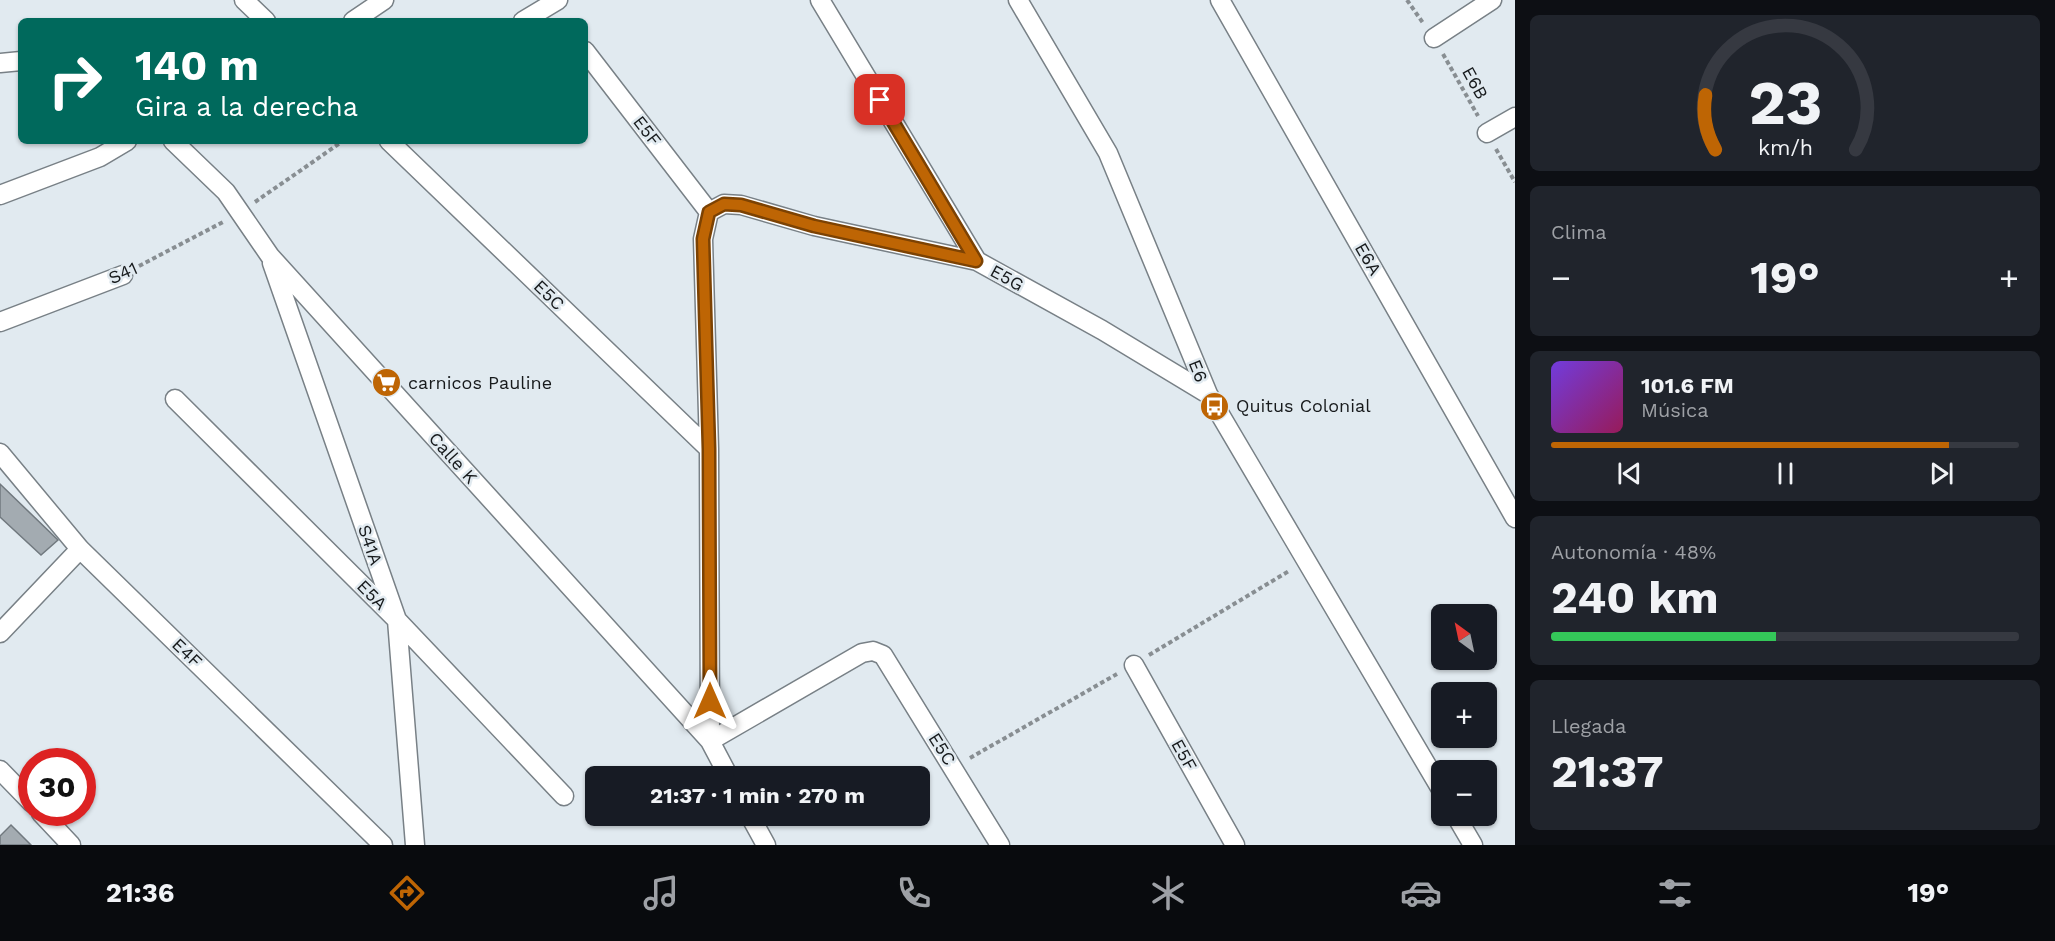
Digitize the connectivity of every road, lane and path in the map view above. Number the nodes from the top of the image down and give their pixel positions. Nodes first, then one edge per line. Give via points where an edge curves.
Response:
1 (244, 0) edge
2 (384, 0) edge
3 (558, 0) edge
4 (820, 0) edge
5 (1017, 0) edge
6 (1220, 0) edge
7 (1407, 0) edge
8 (1492, 0) edge
9 (263, 18) edge
10 (357, 18) edge
11 (528, 18) edge
12 (1434, 38) junction
13 (588, 55) edge
14 (18, 61) edge
15 (0, 63) edge
16 (1515, 117) edge
17 (1487, 133) junction
18 (122, 144) edge
19 (176, 144) edge
20 (340, 144) edge
21 (392, 144) edge
22 (1515, 182) edge
23 (0, 195) edge
24 (709, 212) junction
25 (240, 213) junction
26 (270, 256) junction
27 (976, 261) junction
28 (123, 275) joint
29 (0, 322) edge
30 (1208, 394) junction
31 (175, 399) dead end
32 (0, 436) edge
33 (709, 449) junction
34 (5, 458) edge
35 (1515, 518) edge
36 (80, 549) junction
37 (397, 620) junction
38 (0, 633) edge
39 (1134, 665) dead end
40 (710, 741) junction
41 (723, 766) edge
42 (0, 770) edge
43 (1431, 772) edge
44 (18, 789) edge
45 (564, 796) dead end
46 (53, 826) edge
47 (756, 826) edge
48 (1462, 826) edge
49 (71, 845) edge
50 (383, 845) edge
51 (415, 845) edge
52 (766, 845) edge
53 (1000, 845) edge
54 (1235, 845) edge
55 (1473, 845) edge

1 - 9 street
2 - 10 street
3 - 11 street
4 - 27 street, E5G
5 - 30 street, E6 via 1112,161
6 - 35 street, E6A
7 - 12 path, E6B
8 - 12 street
12 - 17 path, E6B
13 - 24 street, E5F
14 - 15 street
16 - 17 street
17 - 22 path, E6B
18 - 23 street via 100,157
19 - 25 street, Calle K via 220,186
20 - 25 path, S41
21 - 33 street, E5C
24 - 27 street via 724,204 741,205 814,226
24 - 33 street via 703,239
25 - 26 street, Calle K
25 - 28 path, S41
26 - 37 street, S41A
26 - 40 street, Calle K
27 - 30 street, E5G
28 - 29 street, S41
30 - 43 street, E6
31 - 37 street, E5A
32 - 34 street
33 - 40 street
34 - 36 street, E4F
36 - 38 street
36 - 50 street, E4F
37 - 45 street, E5A
37 - 51 street, S41A
39 - 54 street, E5F
40 - 41 street, Calle K
40 - 53 street, E5C via 862,653 873,651 883,655
42 - 44 street
46 - 49 street
47 - 52 street
48 - 55 street

